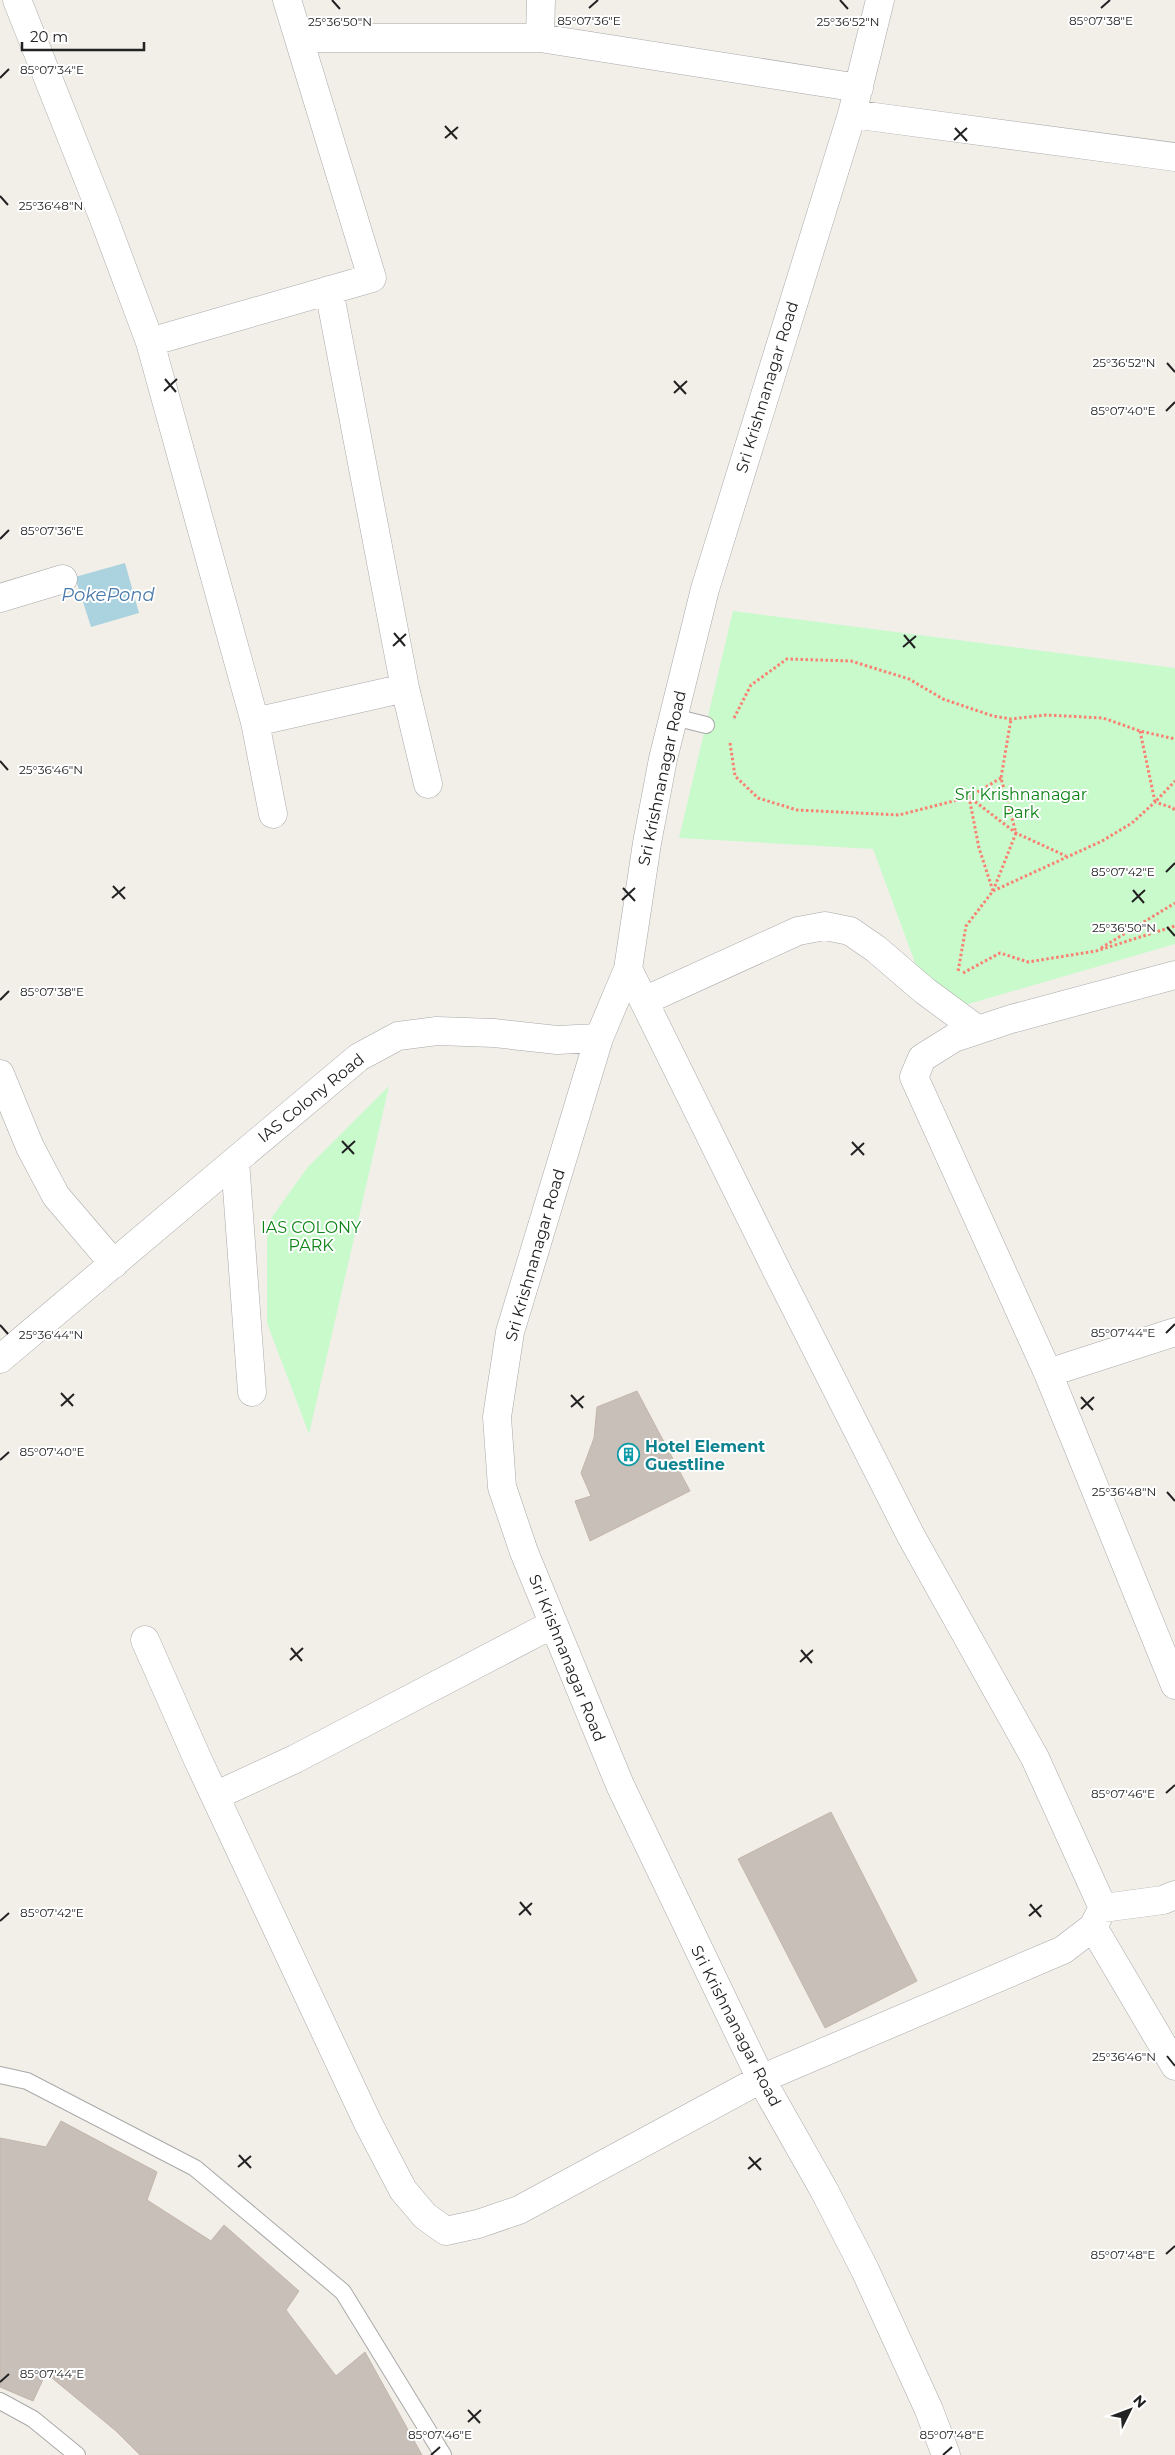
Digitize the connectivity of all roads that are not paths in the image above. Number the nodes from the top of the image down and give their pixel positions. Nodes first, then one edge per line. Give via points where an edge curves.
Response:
1 (17, 0) edge
2 (287, 0) edge
3 (541, 0) edge
4 (880, 0) edge
5 (299, 38) junction
6 (540, 38) junction
7 (859, 88) junction
8 (852, 114) junction
9 (1175, 157) edge
10 (329, 290) junction
11 (150, 342) junction
12 (64, 579) dead end
13 (0, 598) edge
14 (405, 688) junction
15 (674, 717) junction
16 (255, 722) junction
17 (706, 725) dead end
18 (428, 784) dead end
19 (273, 814) dead end
20 (628, 968) junction
21 (1175, 975) edge
22 (644, 1000) junction
23 (978, 1030) junction
24 (599, 1038) junction
25 (0, 1074) edge
26 (235, 1161) junction
27 (114, 1264) junction
28 (1175, 1332) edge
29 (0, 1359) edge
30 (1048, 1373) junction
31 (252, 1392) dead end
32 (553, 1624) junction
33 (145, 1640) dead end
34 (1175, 1685) edge
35 (215, 1796) junction
36 (1175, 1895) edge
37 (1098, 1918) junction
38 (1175, 2066) edge
39 (0, 2075) edge
40 (761, 2079) junction
41 (0, 2401) edge
42 (77, 2455) edge
43 (443, 2455) edge
44 (946, 2455) edge

1 - 11 street
2 - 5 street
3 - 6 street
4 - 7 street, Sri Krishnanagar Road
5 - 6 street
5 - 10 street via 372,278
6 - 7 street
7 - 8 street, Sri Krishnanagar Road
8 - 9 street
8 - 15 street, Sri Krishnanagar Road via 705,589
10 - 11 street
10 - 14 street
11 - 16 street
12 - 13 street
14 - 16 street
14 - 18 street
15 - 17 lane
15 - 20 street, Sri Krishnanagar Road via 647,844
16 - 19 street
20 - 22 street
20 - 24 street, Sri Krishnanagar Road
21 - 23 street
22 - 23 street via 798,931 825,926 850,931
22 - 37 street via 912,1536 1035,1758
23 - 30 street via 954,1038 922,1058 914,1077
24 - 26 street, IAS Colony Road via 557,1040 437,1031 398,1036 359,1057
24 - 32 street, Sri Krishnanagar Road via 510,1332 498,1418 502,1487
25 - 27 street via 30,1147 56,1196
26 - 27 street, IAS Colony Road
26 - 31 street
27 - 29 street, IAS Colony Road
28 - 30 street
30 - 34 street
32 - 35 street via 295,1759
32 - 40 street, Sri Krishnanagar Road via 636,1820
33 - 35 street
35 - 40 street via 368,2123 403,2190 426,2216 446,2231 519,2210
36 - 37 street
37 - 38 street
37 - 40 street via 1063,1950
39 - 43 lane via 27,2081 195,2168 342,2292
40 - 44 street, Sri Krishnanagar Road via 865,2270
41 - 42 lane via 32,2419

